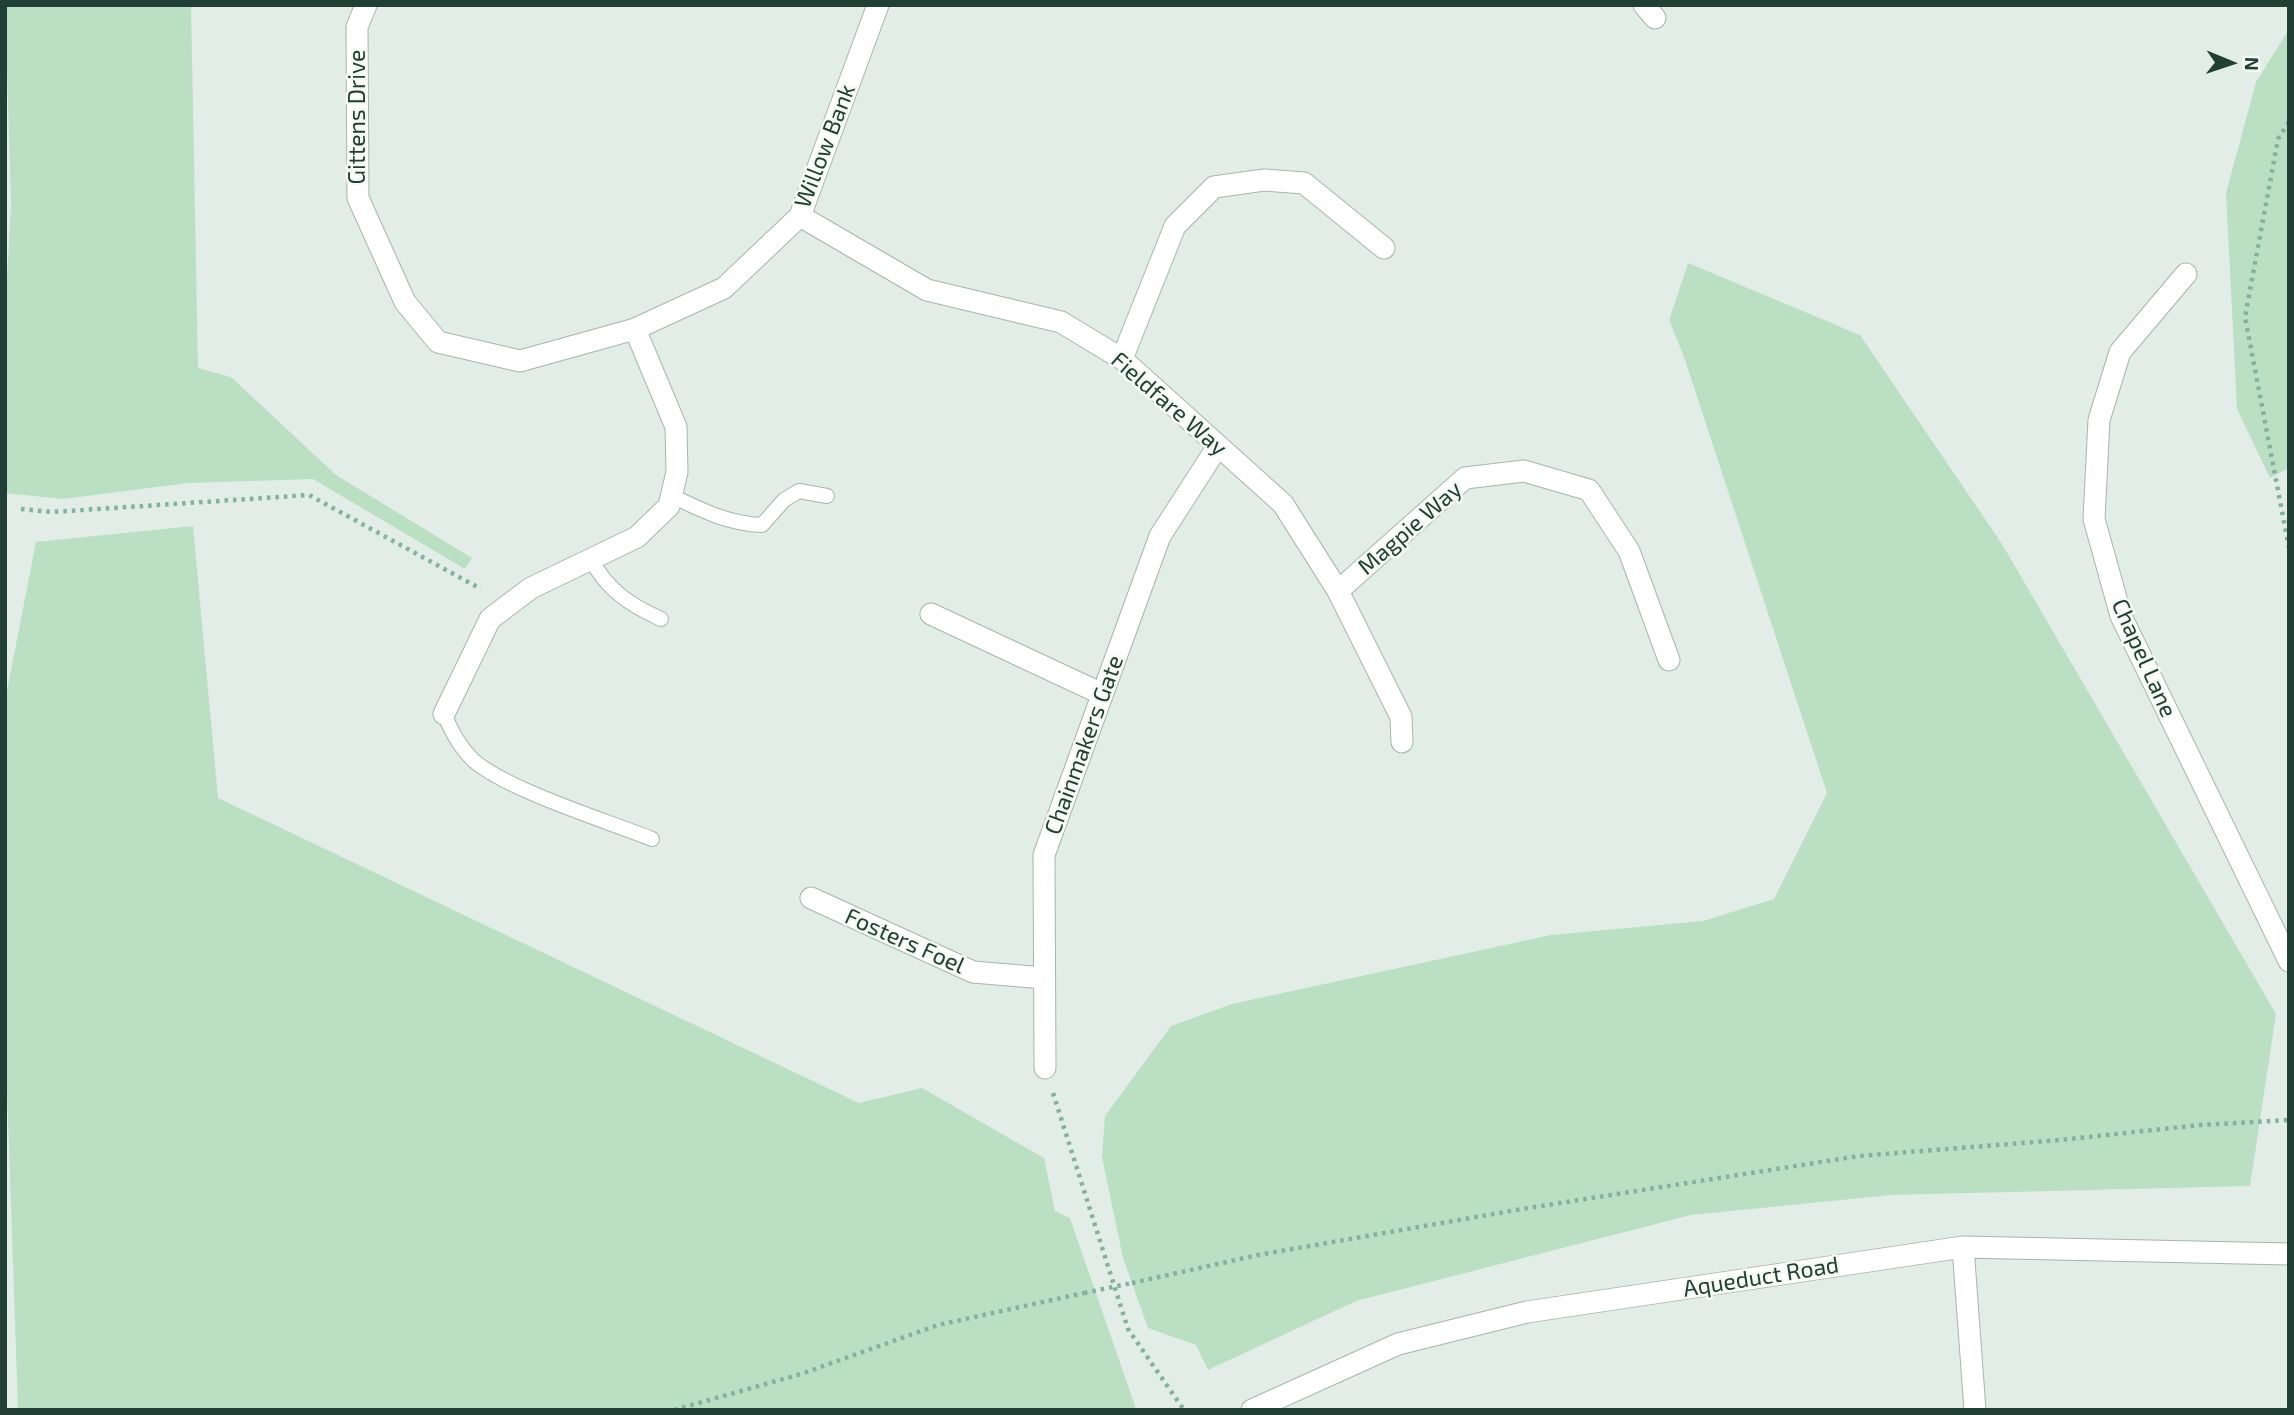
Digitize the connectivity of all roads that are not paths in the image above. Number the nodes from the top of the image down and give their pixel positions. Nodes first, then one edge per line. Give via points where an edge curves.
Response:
1 (366, 5) edge
2 (878, 5) edge
3 (800, 216) junction
4 (1384, 247) dead end
5 (2186, 274) dead end
6 (635, 329) junction
7 (1122, 359) junction
8 (1219, 446) junction
9 (672, 496) junction
10 (827, 496) dead end
11 (591, 559) junction
12 (1338, 591) junction
13 (932, 614) dead end
14 (661, 619) dead end
15 (1669, 660) dead end
16 (1102, 694) junction
17 (444, 714) joint
18 (1402, 742) dead end
19 (652, 839) dead end
20 (811, 898) dead end
21 (2289, 961) edge
22 (1044, 978) junction
23 (1045, 1068) road end
24 (1964, 1247) junction
25 (2289, 1253) edge
26 (1252, 1410) edge
27 (1975, 1410) edge

1 - 6 street, Gittens Drive via 357,27 358,198 405,302 438,341 520,362
2 - 3 street, Willow Bank
3 - 6 street, Willow Bank via 724,288
3 - 7 street, Fieldfare Way via 927,290 1061,321
4 - 7 street via 1304,183 1264,180 1214,187 1175,226
5 - 21 street, Chapel Lane via 2120,352 2099,420 2094,519 2121,616
6 - 9 street via 677,427
7 - 8 street, Fieldfare Way
8 - 12 street, Fieldfare Way via 1283,504
8 - 16 street, Chainmakers Gate via 1160,536
9 - 10 lane via 742,525 762,525 784,500 799,491
9 - 11 street via 669,506 636,537
11 - 14 lane via 603,582
11 - 17 street via 531,588 490,619
12 - 15 street, Magpie Way via 1465,478 1524,471 1589,490 1629,551
12 - 18 street, Fieldfare Way via 1401,717
13 - 16 street
16 - 22 street, Chainmakers Gate via 1044,855
17 - 19 lane via 456,741 475,761 510,782
20 - 22 street, Fosters Foel via 974,972
22 - 23 street, Chainmakers Gate
24 - 25 street, Aqueduct Road
24 - 26 street, Aqueduct Road via 1527,1312 1398,1344
24 - 27 street

